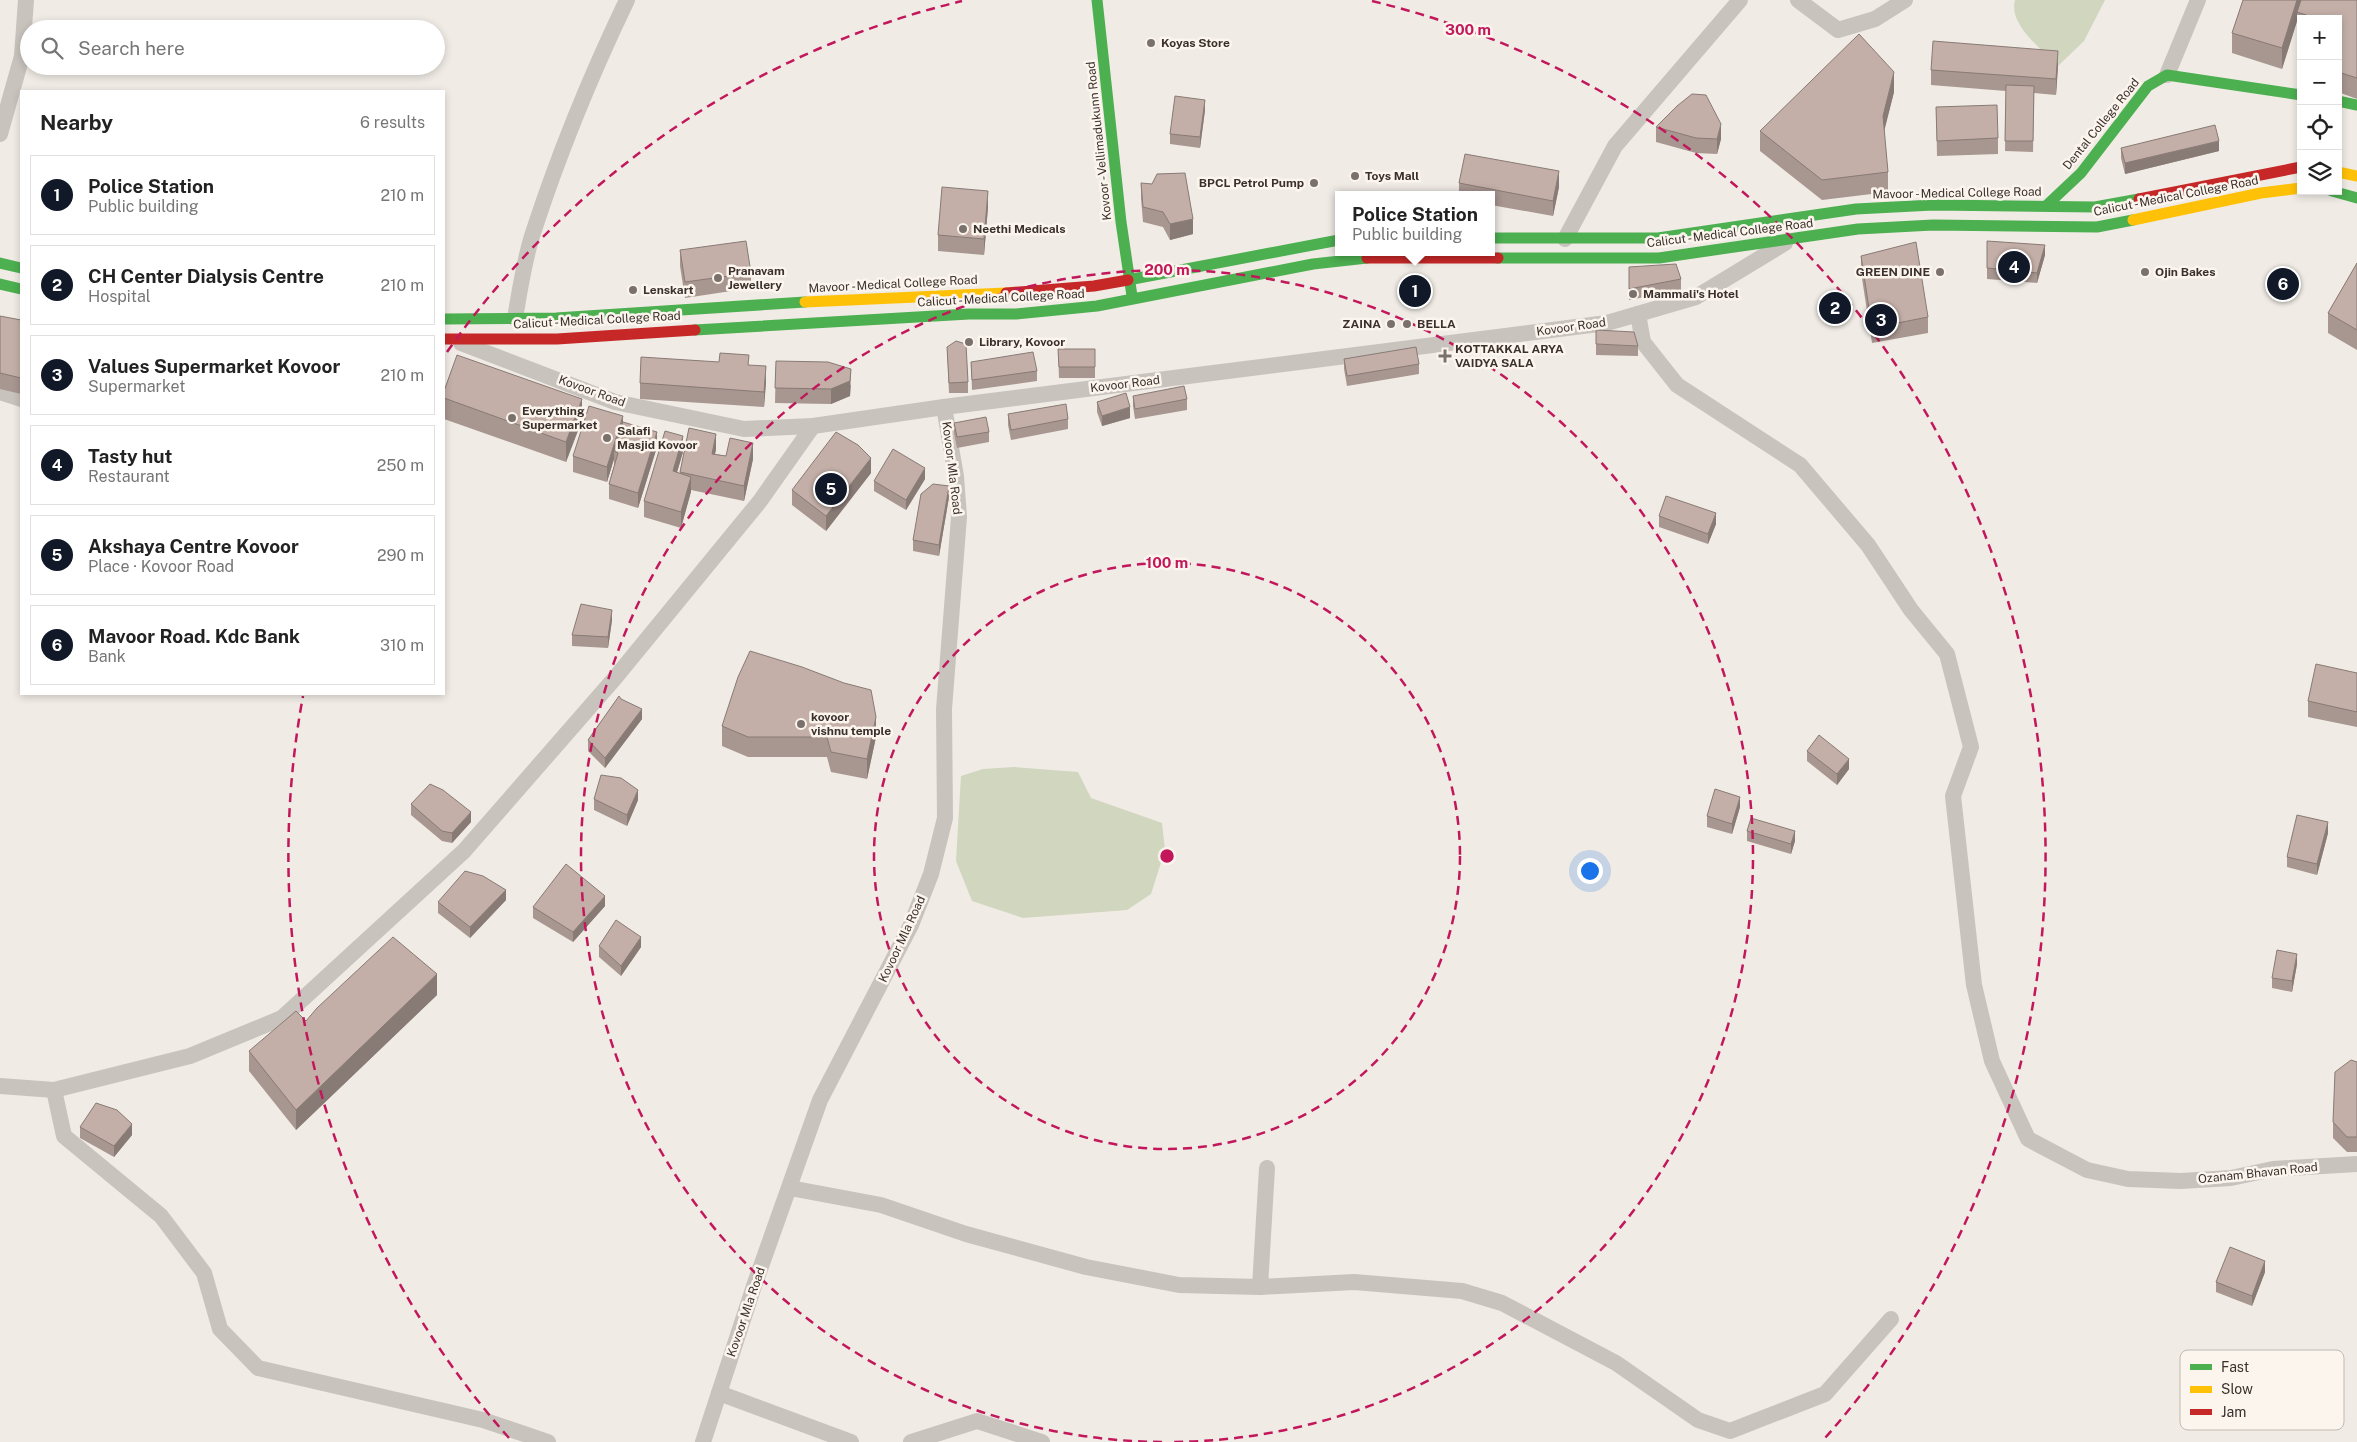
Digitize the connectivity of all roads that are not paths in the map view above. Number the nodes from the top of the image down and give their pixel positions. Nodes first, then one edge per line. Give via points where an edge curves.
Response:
1 (26, 0) edge
2 (627, 0) edge
3 (1097, 0) edge
4 (1740, 0) edge
5 (1798, 0) edge
6 (1905, 0) edge
7 (2198, 0) edge
8 (25, 20) edge
9 (20, 63) edge
10 (2167, 74) junction
11 (2297, 94) edge
12 (2342, 103) edge
13 (2357, 105) edge
14 (0, 134) edge
15 (2297, 168) edge
16 (2342, 173) edge
17 (2357, 176) edge
18 (2297, 188) edge
19 (2342, 194) edge
20 (2357, 198) edge
21 (2047, 205) junction
22 (1804, 217) junction
23 (1495, 238) edge
24 (1565, 239) junction
25 (1793, 239) junction
26 (1335, 241) edge
27 (1230, 261) junction
28 (0, 263) edge
29 (20, 268) edge
30 (1129, 280) junction
31 (1234, 281) junction
32 (0, 284) edge
33 (20, 289) edge
34 (1132, 300) junction
35 (1638, 314) junction
36 (445, 318) edge
37 (515, 318) junction
38 (447, 339) edge
39 (0, 392) edge
40 (20, 399) edge
41 (944, 407) junction
42 (813, 426) junction
43 (0, 1086) edge
44 (54, 1090) junction
45 (2357, 1164) edge
46 (1267, 1168) dead end
47 (790, 1188) junction
48 (1260, 1287) junction
49 (1891, 1320) dead end
50 (719, 1393) junction
51 (514, 1436) edge
52 (548, 1442) edge
53 (703, 1442) edge
54 (851, 1442) edge
55 (911, 1442) edge
56 (1042, 1442) edge

1 - 8 street
2 - 37 street via 556,163 532,234
3 - 30 main road, Kovoor - Vellimadukunn Road
4 - 24 street via 1615,146
5 - 6 street via 1838,30 1875,20
7 - 10 street
9 - 14 street
10 - 11 main road
10 - 21 main road, Dental College Road via 2148,86 2081,173
12 - 13 main road
15 - 21 main road, Mavoor - Medical College Road via 2095,207
16 - 17 main road
18 - 25 main road, Calicut - Medical College Road via 2097,227 1933,225 1858,229
19 - 20 main road
21 - 22 main road, Mavoor - Medical College Road via 1933,205 1856,209
22 - 24 main road, Mavoor - Medical College Road via 1658,238
22 - 25 street
23 - 24 main road, Mavoor - Medical College Road
25 - 31 main road, Calicut - Medical College Road via 1659,258 1357,258
25 - 35 street, Kovoor Road via 1696,297
26 - 27 main road, Mavoor - Medical College Road
27 - 30 main road, Mavoor - Medical College Road
27 - 31 main road
28 - 29 main road
30 - 34 main road, Kovoor - Vellimadukunn Road
30 - 37 main road, Mavoor - Medical College Road via 1015,294
31 - 34 main road, Calicut - Medical College Road
32 - 33 main road
34 - 38 main road, Calicut - Medical College Road via 1016,314 776,324 557,338
35 - 41 street, Kovoor Road via 1607,323
35 - 45 street, Ozanam Bhavan Road via 1643,342 1676,385 1800,465 1868,545 1911,610 1948,654 1971,747 1953,796 1974,985 1992,1061 2028,1139 2087,1170 2128,1179 2180,1181 2231,1178 2273,1169
36 - 37 main road, Mavoor - Medical College Road
38 - 42 street, Kovoor Road via 615,402 744,429
39 - 40 street
41 - 42 street, Kovoor Road
41 - 47 street, Kovoor Mla Road via 959,516 944,709 945,818 931,874 911,925 820,1100
42 - 44 street via 760,501 621,671 464,851 282,1018 190,1056
43 - 44 street
44 - 51 street via 64,1136 161,1216 204,1273 220,1329 258,1368 483,1420
46 - 48 street
47 - 48 street via 881,1205 966,1234 1086,1267 1178,1285
47 - 50 street, Kovoor Mla Road
48 - 49 street via 1354,1282 1462,1290 1520,1312 1616,1363 1698,1420 1730,1431 1825,1394
50 - 53 street, Kovoor Mla Road
50 - 54 street
51 - 52 street
55 - 56 street via 977,1421

